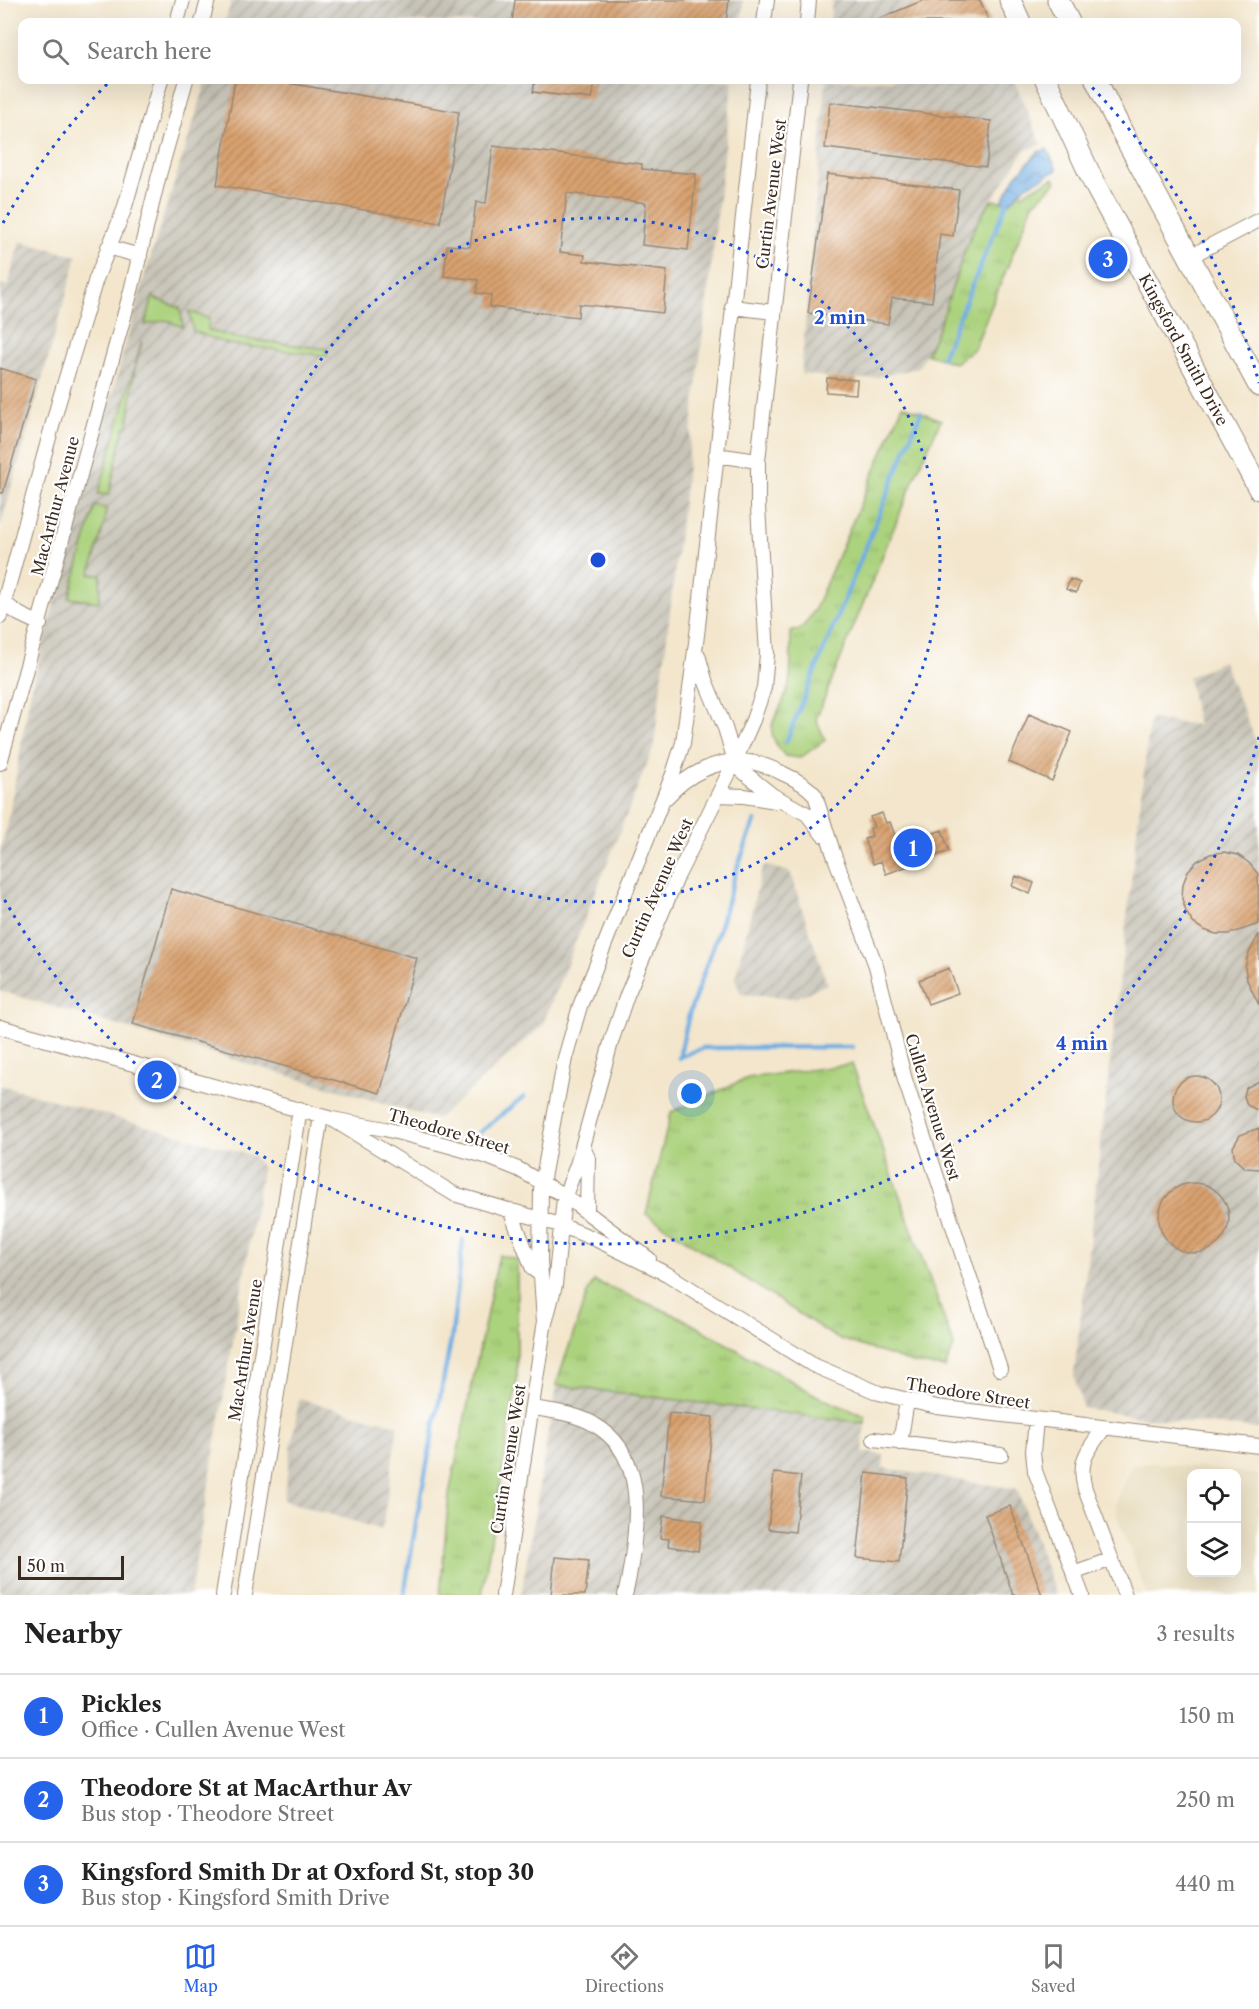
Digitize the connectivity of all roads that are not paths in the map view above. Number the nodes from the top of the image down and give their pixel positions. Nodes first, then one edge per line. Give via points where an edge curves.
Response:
1 (183, 0) edge
2 (208, 0) edge
3 (767, 0) edge
4 (809, 0) edge
5 (1010, 0) edge
6 (1058, 0) edge
7 (178, 18) edge
8 (203, 18) edge
9 (765, 18) edge
10 (807, 18) edge
11 (1018, 18) edge
12 (1066, 18) edge
13 (160, 84) edge
14 (185, 84) edge
15 (758, 84) edge
16 (800, 84) edge
17 (1048, 84) edge
18 (1098, 84) edge
19 (1259, 220) edge
20 (108, 247) junction
21 (140, 256) junction
22 (1189, 257) junction
23 (732, 307) junction
24 (774, 312) junction
25 (1259, 386) edge
26 (716, 455) junction
27 (758, 461) junction
28 (1259, 489) edge
29 (4, 603) junction
30 (0, 617) edge
31 (40, 624) junction
32 (697, 636) junction
33 (735, 761) junction
34 (0, 763) edge
35 (717, 795) junction
36 (792, 807) junction
37 (660, 808) junction
38 (834, 855) junction
39 (0, 1027) edge
40 (300, 1109) junction
41 (327, 1117) junction
42 (582, 1145) junction
43 (542, 1182) junction
44 (565, 1196) junction
45 (510, 1210) junction
46 (587, 1211) junction
47 (540, 1219) junction
48 (560, 1225) junction
49 (667, 1274) junction
50 (542, 1275) junction
51 (544, 1327) junction
52 (1000, 1369) dead end
53 (907, 1401) junction
54 (533, 1408) junction
55 (1036, 1420) junction
56 (1104, 1428) junction
57 (874, 1439) dead end
58 (900, 1443) junction
59 (1259, 1446) edge
60 (1001, 1455) dead end
61 (1112, 1559) junction
62 (1073, 1573) junction
63 (223, 1595) edge
64 (244, 1595) edge
65 (503, 1595) edge
66 (625, 1595) edge
67 (1082, 1595) edge
68 (1125, 1595) edge

1 - 7 street
2 - 8 street
3 - 9 street
4 - 10 street
5 - 11 highway
6 - 12 highway
13 - 20 street, MacArthur Avenue via 124,210
14 - 21 street, MacArthur Avenue
15 - 23 street, Curtin Avenue West
16 - 24 street, Curtin Avenue West
17 - 28 highway, Kingsford Smith Drive via 1094,183
18 - 22 highway
19 - 22 street
20 - 21 street
20 - 29 street, MacArthur Avenue via 59,401
21 - 31 street, MacArthur Avenue
22 - 25 highway
23 - 24 street
23 - 26 street, Curtin Avenue West
24 - 27 street, Curtin Avenue West
26 - 27 street
26 - 32 street, Curtin Avenue West
27 - 33 street, Curtin Avenue West via 766,679
29 - 30 street, MacArthur Avenue
29 - 31 street
31 - 34 street, MacArthur Avenue
32 - 33 street, Cullen Avenue West via 702,671
32 - 37 street, Curtin Avenue West via 681,750
33 - 35 street, Curtin Avenue West
33 - 36 street, Cullen Avenue West via 751,780
33 - 37 street, Cullen Avenue West via 694,775 673,791
33 - 38 street, Cullen Avenue West via 769,768 812,791
35 - 36 street via 767,799
35 - 42 street, Curtin Avenue West via 627,995
36 - 38 street, Cullen Avenue West via 812,819
37 - 43 street, Curtin Avenue West via 580,1006 565,1058
38 - 52 street, Cullen Avenue West via 876,966 905,1080
39 - 40 street, Theodore Street
40 - 41 street, Theodore Street
40 - 63 street, MacArthur Avenue
41 - 43 street, Theodore Street via 485,1156
41 - 45 street, Theodore Street via 454,1194
41 - 64 street via 307,1197
42 - 44 street, Curtin Avenue West
42 - 46 street via 588,1158
43 - 44 street, Theodore Street
43 - 47 street, Curtin Avenue West
44 - 46 street, Theodore Street
44 - 48 street, Curtin Avenue West
45 - 47 street, Theodore Street
45 - 50 street via 532,1269
46 - 49 street, Theodore Street
47 - 48 street, Theodore Street
47 - 50 street, Curtin Avenue West
48 - 49 street, Theodore Street
48 - 51 street, Curtin Avenue West via 555,1285
49 - 53 street, Theodore Street via 813,1365
50 - 51 street, Curtin Avenue West
51 - 54 street, Curtin Avenue West
53 - 55 street, Theodore Street
53 - 58 street
54 - 65 street, Curtin Avenue West
54 - 66 street via 594,1424 625,1458 637,1496
55 - 56 street, Theodore Street
55 - 62 street via 1035,1471
56 - 59 street, Theodore Street
56 - 61 street via 1087,1452 1082,1474
57 - 58 street
58 - 60 street
61 - 62 street
61 - 68 street
62 - 67 street

